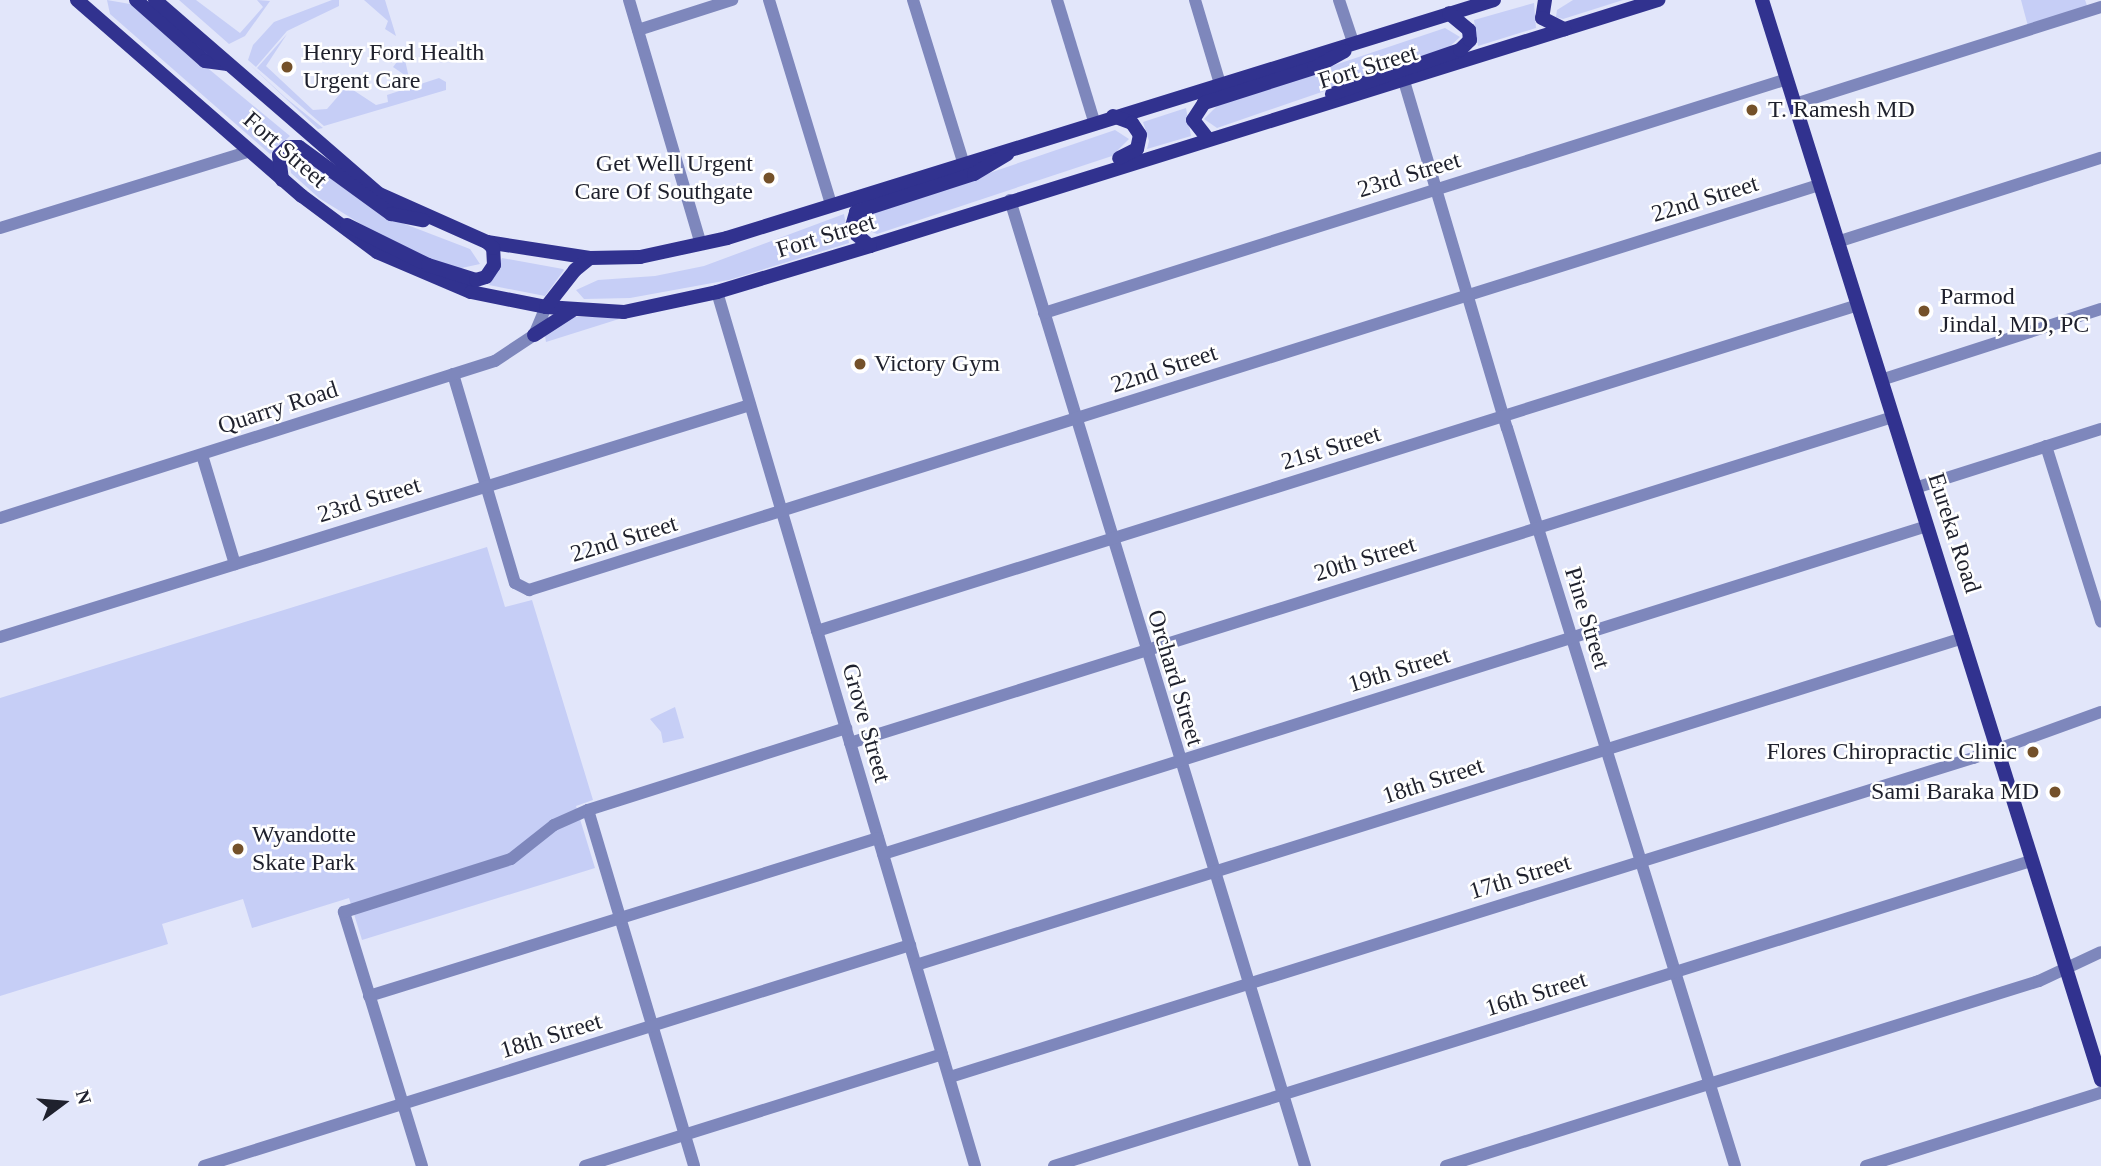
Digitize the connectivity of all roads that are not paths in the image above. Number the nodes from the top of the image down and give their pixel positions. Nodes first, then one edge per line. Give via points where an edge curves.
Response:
1 (77, 0) edge
2 (136, 0) edge
3 (155, 0) edge
4 (629, 0) edge
5 (732, 0) edge
6 (769, 0) edge
7 (913, 0) edge
8 (1057, 0) edge
9 (1195, 0) edge
10 (1339, 0) edge
11 (1545, 0) edge
12 (1658, 0) edge
13 (1762, 0) edge
14 (1487, 1) edge
15 (92, 6) edge
16 (2101, 7) edge
17 (1448, 13) junction
18 (1564, 29) junction
19 (638, 30) junction
20 (1374, 36) junction
21 (1353, 43) junction
22 (227, 64) junction
23 (1787, 79) junction
24 (1404, 81) junction
25 (1220, 84) junction
26 (1794, 104) junction
27 (1310, 108) junction
28 (1111, 116) junction
29 (1094, 121) junction
30 (1208, 139) junction
31 (1026, 142) junction
32 (250, 151) junction
33 (2101, 158) edge
34 (963, 162) junction
35 (282, 180) junction
36 (1819, 185) junction
37 (1435, 189) junction
38 (1010, 200) junction
39 (831, 204) junction
40 (971, 214) junction
41 (330, 218) junction
42 (428, 219) junction
43 (0, 228) edge
44 (487, 242) junction
45 (1837, 242) junction
46 (701, 244) junction
47 (870, 246) junction
48 (590, 258) junction
49 (717, 292) junction
50 (1467, 295) junction
51 (1858, 305) junction
52 (546, 307) junction
53 (578, 309) junction
54 (2101, 309) edge
55 (1044, 313) junction
56 (534, 335) junction
57 (453, 374) junction
58 (1881, 380) junction
59 (750, 405) junction
60 (1503, 416) junction
61 (1893, 417) junction
62 (1075, 419) junction
63 (2101, 429) edge
64 (2046, 446) junction
65 (202, 455) junction
66 (486, 485) junction
67 (1915, 488) junction
68 (782, 513) junction
69 (0, 518) edge
70 (1927, 526) junction
71 (1537, 527) junction
72 (1111, 539) junction
73 (235, 564) junction
74 (2101, 622) edge
75 (817, 631) junction
76 (0, 638) edge
77 (1571, 638) junction
78 (1963, 638) junction
79 (1145, 650) junction
80 (2101, 712) edge
81 (846, 728) junction
82 (850, 743) junction
83 (1997, 748) junction
84 (1605, 749) junction
85 (1179, 761) junction
86 (588, 810) junction
87 (878, 838) junction
88 (883, 854) junction
89 (1641, 861) junction
90 (2031, 861) junction
91 (1213, 873) junction
92 (620, 918) junction
93 (910, 945) junction
94 (2101, 952) edge
95 (916, 965) junction
96 (2065, 967) junction
97 (1675, 972) junction
98 (1250, 984) junction
99 (369, 996) junction
100 (653, 1027) junction
101 (942, 1054) junction
102 (950, 1077) junction
103 (2101, 1080) edge
104 (1709, 1083) junction
105 (2101, 1093) edge
106 (1282, 1095) junction
107 (402, 1104) junction
108 (685, 1135) junction
109 (971, 1165) edge
110 (204, 1166) edge
111 (422, 1166) edge
112 (585, 1166) edge
113 (694, 1166) edge
114 (1054, 1166) edge
115 (1305, 1166) edge
116 (1446, 1166) edge
117 (1735, 1166) edge
118 (1866, 1166) edge

1 - 15 main road, Fort Street
2 - 22 main road via 205,61
3 - 22 main road, Fort Street
4 - 19 street
5 - 19 street
6 - 39 street
7 - 34 street
8 - 29 street
9 - 25 street
10 - 21 street
11 - 18 main road via 1542,18
12 - 18 main road, Fort Street
13 - 23 main road, Eureka Road
14 - 17 main road, Fort Street
15 - 32 main road, Fort Street
16 - 26 street
17 - 20 main road, Fort Street
17 - 27 main road via 1469,30 1470,40 1460,50 1350,86
18 - 24 main road, Fort Street
19 - 46 street
20 - 21 main road, Fort Street
20 - 30 main road via 1314,68 1204,103 1193,120
21 - 25 main road, Fort Street
22 - 42 main road, Fort Street via 379,194
23 - 26 main road, Eureka Road
23 - 37 street, 23rd Street
24 - 27 main road, Fort Street
24 - 37 street, Pine Street
25 - 28 main road, Fort Street
26 - 36 main road, Eureka Road
27 - 30 main road, Fort Street
28 - 29 main road, Fort Street
28 - 40 main road via 1125,119 1138,130 1140,141 1133,152 1002,196
29 - 31 main road, Fort Street
30 - 38 main road, Fort Street
31 - 34 main road, Fort Street
31 - 47 main road via 974,174 856,212 851,230
32 - 35 main road, Fort Street
32 - 43 street
33 - 45 street
34 - 39 main road, Fort Street
35 - 41 main road, Fort Street
35 - 42 main road via 279,155 288,147 299,147 391,214 404,220
36 - 45 main road, Eureka Road
36 - 50 street, 22nd Street
37 - 50 street, Pine Street
37 - 55 street, 23rd Street
38 - 40 main road, Fort Street
38 - 55 street, Orchard Street
39 - 46 main road, Fort Street
40 - 47 main road, Fort Street
41 - 44 main road via 469,279 482,279 491,272 494,257
41 - 52 main road, Fort Street via 377,251 430,276 471,292
42 - 44 main road, Fort Street
44 - 48 main road, Fort Street
45 - 51 main road, Eureka Road
46 - 48 main road, Fort Street via 640,257
47 - 49 main road, Fort Street
48 - 52 main road
49 - 53 main road, Fort Street via 624,312
49 - 59 street, Grove Street
50 - 60 street, Pine Street
50 - 62 street, 22nd Street
51 - 58 main road, Eureka Road
51 - 60 street, 21st Street
52 - 53 main road, Fort Street
52 - 56 street
53 - 56 main road via 559,316
54 - 58 street
55 - 62 street, Orchard Street
56 - 57 street, Quarry Road via 495,361
57 - 65 street, Quarry Road
57 - 66 street
58 - 61 main road, Eureka Road
59 - 66 street, 23rd Street
59 - 68 street, Grove Street
60 - 71 street, Pine Street
60 - 72 street, 21st Street
61 - 67 main road, Eureka Road
61 - 71 street, 20th Street
62 - 68 street, 22nd Street
62 - 72 street, Orchard Street
63 - 64 street
64 - 67 street
64 - 74 street
65 - 69 street, Quarry Road
65 - 73 street
66 - 68 street, 22nd Street via 515,583 522,590
66 - 73 street, 23rd Street
67 - 70 main road, Eureka Road
68 - 75 street, Grove Street
70 - 77 street, 19th Street
70 - 78 main road, Eureka Road
71 - 77 street, Pine Street
71 - 79 street, 20th Street
72 - 75 street, 21st Street
72 - 79 street, Orchard Street
73 - 76 street, 23rd Street
75 - 81 street, Grove Street
77 - 84 street, Pine Street
77 - 85 street, 19th Street
78 - 83 main road, Eureka Road
78 - 84 street, 18th Street
79 - 82 street, 20th Street
79 - 85 street, Orchard Street
80 - 83 street, 17th Street
81 - 82 street, Grove Street
81 - 86 street
82 - 87 street, Grove Street
83 - 89 street, 17th Street
83 - 90 main road, Eureka Road
84 - 89 street, Pine Street
84 - 91 street, 18th Street
85 - 88 street, 19th Street
85 - 91 street, Orchard Street
86 - 92 street
86 - 99 street via 554,825 511,859 344,912
87 - 88 street, Grove Street
87 - 92 street
88 - 93 street, Grove Street
89 - 97 street, Pine Street
89 - 98 street, 17th Street
90 - 96 main road, Eureka Road
90 - 97 street, 16th Street
91 - 95 street, 18th Street
91 - 98 street, Orchard Street
92 - 99 street
92 - 100 street
93 - 95 street, Grove Street
93 - 100 street, 18th Street
94 - 96 street
95 - 101 street, Grove Street
96 - 103 main road, Eureka Road
96 - 104 street via 2044,979
97 - 104 street, Pine Street
97 - 106 street, 16th Street
98 - 102 street, 17th Street
98 - 106 street, Orchard Street
99 - 107 street
100 - 107 street, 18th Street
100 - 108 street
101 - 102 street, Grove Street
101 - 108 street
102 - 109 street, Grove Street
104 - 116 street
104 - 117 street, Pine Street
105 - 118 street
106 - 114 street, 16th Street
106 - 115 street, Orchard Street
107 - 110 street, 18th Street
107 - 111 street
108 - 112 street
108 - 113 street

